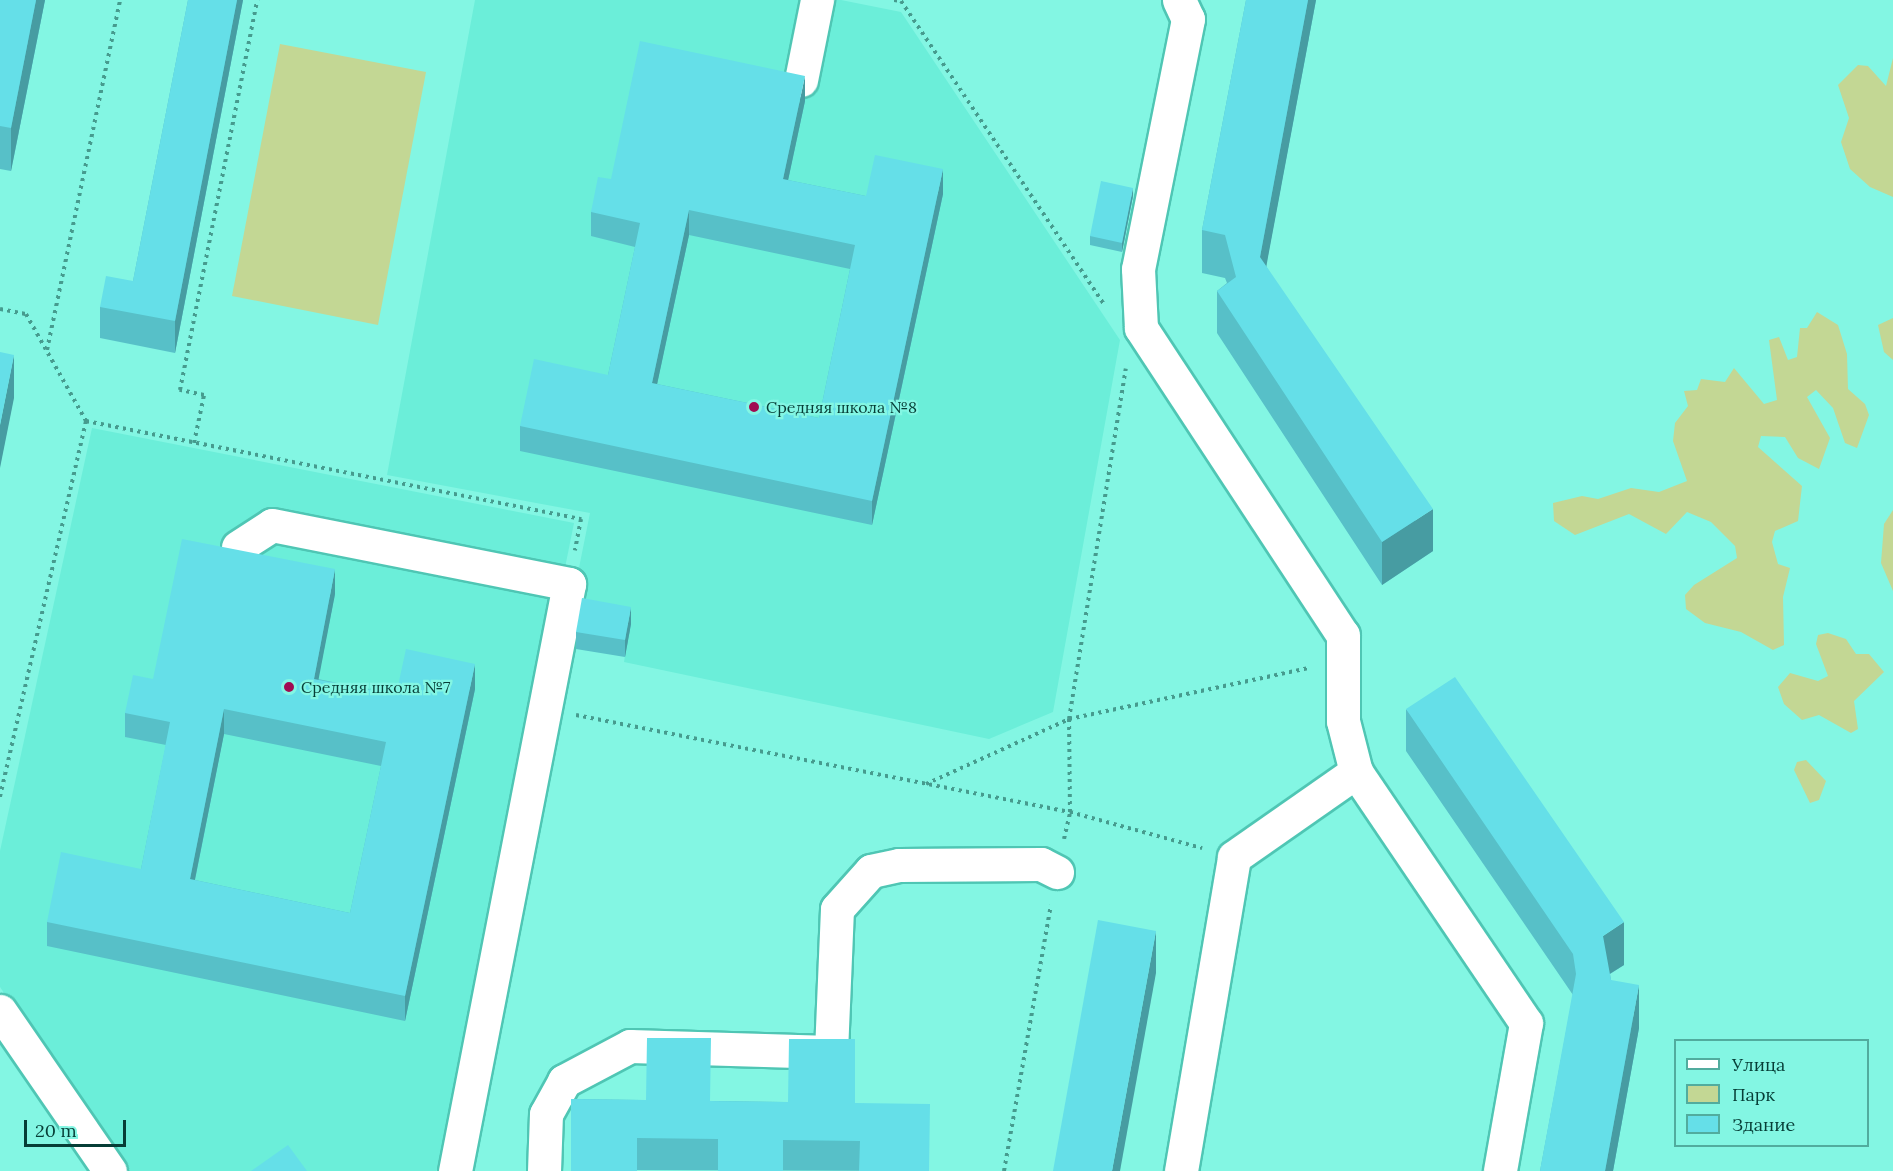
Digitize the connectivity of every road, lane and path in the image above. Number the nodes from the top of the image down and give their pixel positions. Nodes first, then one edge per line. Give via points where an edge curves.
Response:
1 (120, 0) edge
2 (257, 0) edge
3 (817, 0) edge
4 (894, 0) edge
5 (1179, 0) edge
6 (902, 1) edge
7 (801, 80) edge
8 (0, 309) edge
9 (1110, 313) dead end
10 (47, 350) junction
11 (1126, 366) dead end
12 (87, 421) junction
13 (194, 443) junction
14 (238, 547) edge
15 (569, 584) junction
16 (1342, 661) junction
17 (543, 709) junction
18 (1069, 718) junction
19 (1356, 772) junction
20 (926, 784) junction
21 (0, 797) edge
22 (1070, 812) junction
23 (1234, 857) junction
24 (1057, 872) junction
25 (0, 1011) edge
26 (110, 1171) edge
27 (455, 1171) edge
28 (544, 1171) edge
29 (1004, 1171) edge
30 (1181, 1171) edge
31 (1500, 1171) edge

1 - 10 path
2 - 13 path via 180,390 204,395
3 - 7 street
4 - 6 path
5 - 16 street via 1188,20 1138,269 1141,328 1343,635
6 - 9 path
8 - 10 path via 26,314
10 - 12 path
11 - 18 path
12 - 13 path
12 - 21 path
13 - 15 path via 581,519
14 - 15 street via 272,525
15 - 17 street
16 - 18 path
16 - 19 street via 1343,721
17 - 20 path
17 - 27 street
18 - 20 path
18 - 22 path
19 - 23 street
19 - 31 street via 1526,1023
20 - 22 path
22 - 23 path
22 - 24 path
23 - 30 street
24 - 28 street via 1041,864 899,865 871,871 837,909 831,1052 630,1046 564,1081 546,1114
24 - 29 path
25 - 26 street

